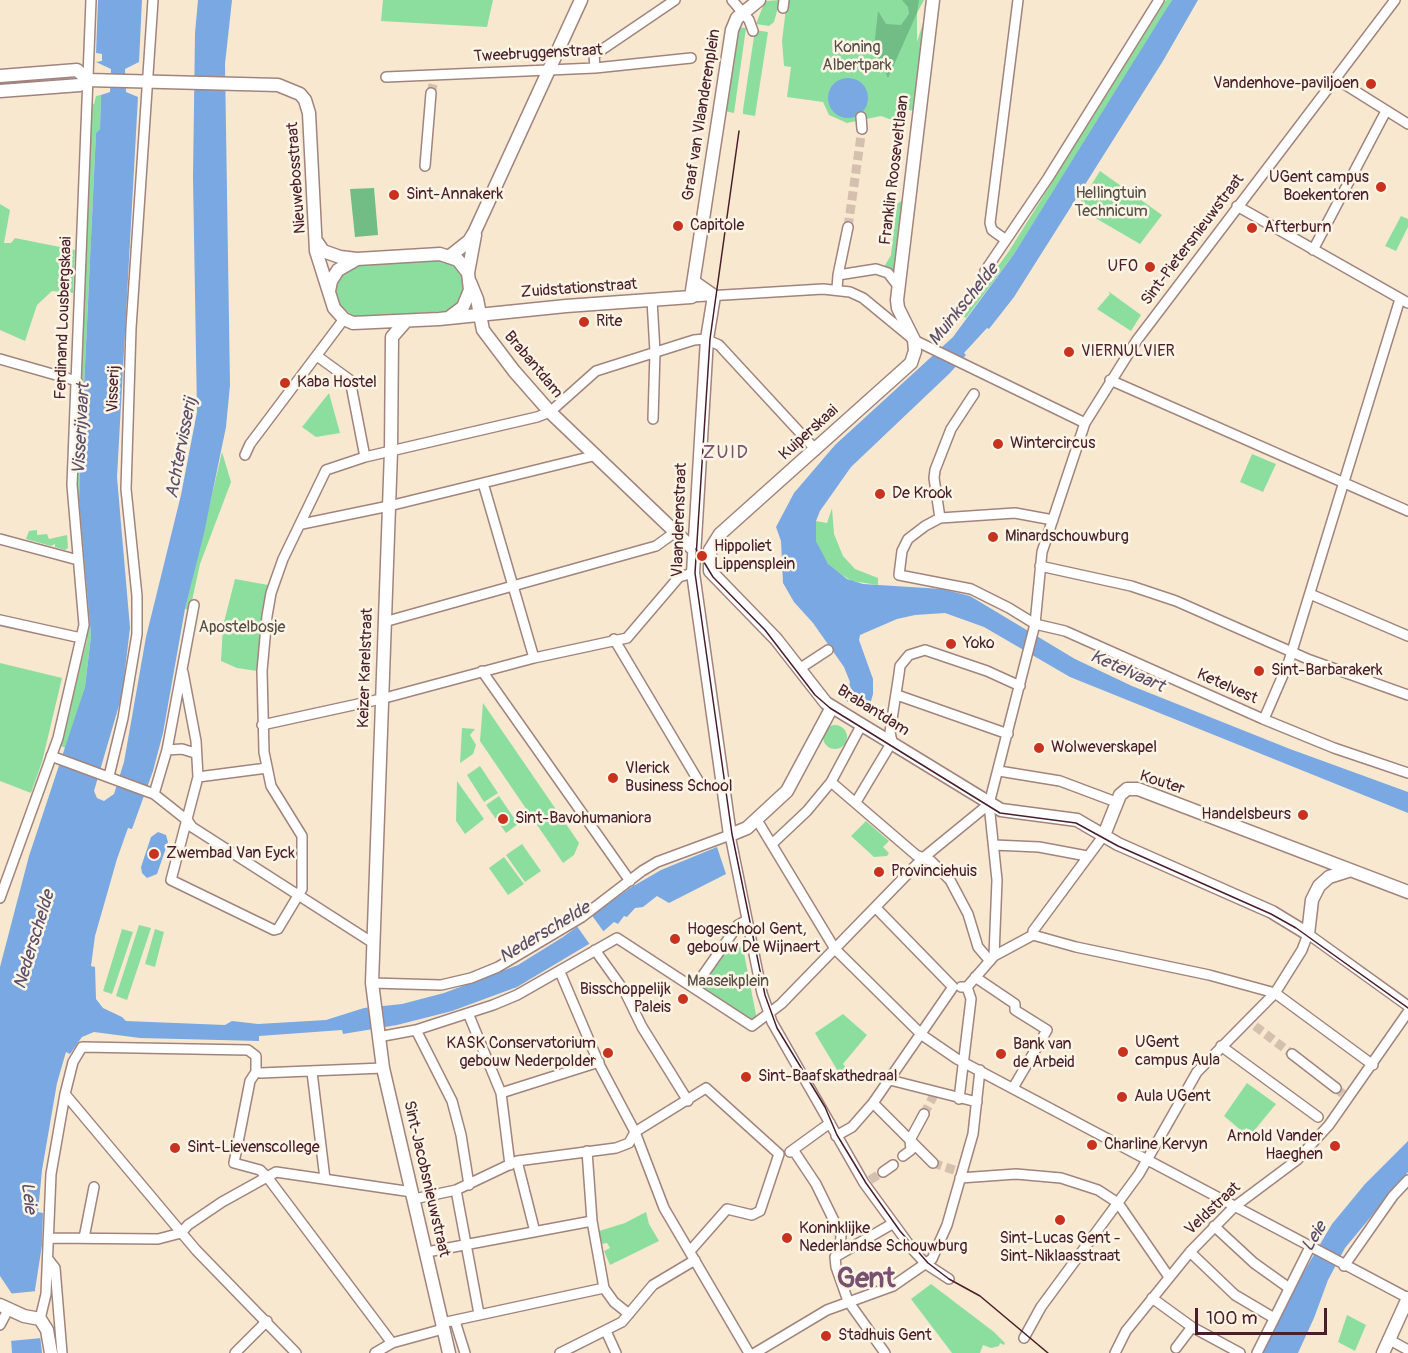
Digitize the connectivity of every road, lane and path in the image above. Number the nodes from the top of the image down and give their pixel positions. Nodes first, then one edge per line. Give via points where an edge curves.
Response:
1 (92, 0) edge
2 (153, 0) edge
3 (581, 0) edge
4 (675, 0) edge
5 (732, 0) edge
6 (759, 0) edge
7 (933, 0) edge
8 (1018, 0) edge
9 (1159, 0) edge
10 (1395, 0) edge
11 (741, 14) junction
12 (753, 31) dead end
13 (691, 58) dead end
14 (595, 68) junction
15 (57, 70) junction
16 (549, 70) junction
17 (0, 76) edge
18 (386, 77) dead end
19 (1336, 79) junction
20 (88, 80) junction
21 (147, 81) junction
22 (57, 86) junction
23 (0, 92) edge
24 (431, 93) tunnel mouth
25 (1386, 111) junction
26 (861, 117) dead end
27 (1408, 124) edge
28 (862, 129) tunnel mouth
29 (425, 166) dead end
30 (1237, 206) junction
31 (848, 227) tunnel mouth
32 (476, 231) junction
33 (1006, 240) junction
34 (318, 242) junction
35 (1313, 250) junction
36 (450, 256) junction
37 (357, 259) junction
38 (985, 272) dead end
39 (838, 275) junction
40 (469, 278) junction
41 (694, 282) junction
42 (898, 286) junction
43 (837, 289) junction
44 (329, 292) junction
45 (714, 296) junction
46 (691, 297) junction
47 (652, 300) junction
48 (1404, 301) edge
49 (480, 314) junction
50 (450, 317) junction
51 (344, 319) junction
52 (406, 321) junction
53 (378, 323) junction
54 (392, 337) junction
55 (707, 339) junction
56 (914, 340) junction
57 (655, 352) junction
58 (317, 356) junction
59 (0, 359) edge
60 (1110, 380) junction
61 (77, 381) junction
62 (974, 393) dead end
63 (550, 412) junction
64 (653, 419) dead end
65 (1085, 423) junction
66 (816, 450) junction
67 (391, 451) junction
68 (245, 455) dead end
69 (597, 455) junction
70 (365, 457) junction
71 (483, 483) junction
72 (1344, 483) junction
73 (389, 506) junction
74 (1408, 512) edge
75 (940, 518) junction
76 (1053, 520) junction
77 (302, 524) junction
78 (674, 533) junction
79 (0, 539) edge
80 (693, 549) junction
81 (78, 560) junction
82 (1040, 566) junction
83 (710, 571) joint
84 (693, 573) junction
85 (512, 586) junction
86 (1310, 594) junction
87 (194, 605) dead end
88 (0, 620) edge
89 (384, 622) junction
90 (1034, 629) junction
91 (1408, 636) edge
92 (81, 638) junction
93 (614, 639) junction
94 (828, 650) dead end
95 (1291, 651) junction
96 (534, 658) junction
97 (799, 669) junction
98 (482, 671) junction
99 (183, 672) junction
100 (1020, 686) junction
101 (897, 695) junction
102 (1408, 695) edge
103 (381, 699) junction
104 (832, 707) junction
105 (1264, 719) junction
106 (862, 724) junction
107 (262, 725) junction
108 (1008, 734) junction
109 (892, 742) junction
110 (167, 750) junction
111 (195, 753) junction
112 (51, 756) junction
113 (267, 768) junction
114 (999, 771) junction
115 (1408, 773) edge
116 (109, 776) junction
117 (198, 777) junction
118 (831, 782) junction
119 (723, 787) junction
120 (150, 792) junction
121 (856, 802) junction
122 (1116, 802) junction
123 (989, 804) junction
124 (726, 816) junction
125 (188, 821) junction
126 (754, 822) junction
127 (1104, 836) junction
128 (730, 837) junction
129 (772, 844) junction
130 (994, 845) junction
131 (1087, 856) junction
132 (923, 858) junction
133 (1349, 871) junction
134 (630, 880) junction
135 (2, 886) edge
136 (1408, 892) edge
137 (298, 896) junction
138 (0, 898) edge
139 (876, 908) junction
140 (747, 920) junction
141 (1308, 933) junction
142 (1033, 935) junction
143 (373, 943) junction
144 (598, 945) junction
145 (835, 949) junction
146 (992, 958) junction
147 (560, 972) junction
148 (979, 980) junction
149 (372, 983) junction
150 (952, 987) junction
151 (967, 987) junction
152 (694, 988) junction
153 (1275, 993) junction
154 (1408, 1006) edge
155 (1408, 1012) edge
156 (468, 1013) junction
157 (768, 1013) junction
158 (416, 1030) junction
159 (378, 1034) junction
160 (922, 1035) junction
161 (1221, 1046) junction
162 (1292, 1054) tunnel mouth
163 (961, 1061) junction
164 (599, 1062) junction
165 (1373, 1065) junction
166 (383, 1068) junction
167 (980, 1070) junction
168 (256, 1072) junction
169 (312, 1072) junction
170 (890, 1080) junction
171 (1013, 1088) junction
172 (501, 1093) junction
173 (65, 1094) junction
174 (1344, 1094) junction
175 (959, 1099) junction
176 (688, 1101) junction
177 (977, 1102) junction
178 (873, 1103) junction
179 (924, 1114) tunnel mouth
180 (1323, 1121) junction
181 (830, 1123) junction
182 (635, 1132) junction
183 (836, 1136) junction
184 (910, 1140) junction
185 (586, 1151) junction
186 (794, 1151) junction
187 (779, 1154) junction
188 (903, 1156) dead end
189 (1147, 1161) junction
190 (933, 1162) tunnel mouth
191 (514, 1163) junction
192 (893, 1165) dead end
193 (883, 1172) tunnel mouth
194 (960, 1174) junction
195 (268, 1178) junction
196 (325, 1179) junction
197 (1408, 1180) edge
198 (469, 1185) junction
199 (94, 1187) dead end
200 (456, 1190) junction
201 (413, 1195) junction
202 (1118, 1203) junction
203 (1234, 1207) junction
204 (592, 1221) junction
205 (892, 1224) junction
206 (1214, 1226) junction
207 (535, 1232) junction
208 (182, 1233) junction
209 (49, 1238) junction
210 (84, 1238) junction
211 (465, 1244) junction
212 (1313, 1249) junction
213 (690, 1251) junction
214 (427, 1252) junction
215 (1190, 1252) junction
216 (838, 1254) junction
217 (48, 1259) junction
218 (696, 1260) junction
219 (926, 1264) junction
220 (1341, 1264) junction
221 (1169, 1277) junction
222 (949, 1279) dead end
223 (604, 1288) junction
224 (1289, 1288) junction
225 (1152, 1298) junction
226 (1408, 1298) edge
227 (848, 1301) junction
228 (4, 1307) edge
229 (479, 1314) junction
230 (629, 1314) junction
231 (40, 1318) junction
232 (1274, 1318) junction
233 (267, 1321) junction
234 (455, 1321) junction
235 (0, 1325) edge
236 (442, 1326) junction
237 (1192, 1327) junction
238 (606, 1331) junction
239 (1024, 1338) dead end
240 (1388, 1339) junction
241 (393, 1343) junction
242 (1174, 1350) edge
243 (1408, 1350) edge
244 (51, 1353) edge
245 (62, 1353) edge
246 (235, 1353) edge
247 (296, 1353) edge
248 (375, 1353) edge
249 (449, 1353) edge
250 (465, 1353) edge
251 (560, 1353) edge
252 (616, 1353) edge
253 (749, 1353) edge
254 (755, 1353) edge
255 (885, 1353) edge
256 (1114, 1353) edge
257 (1240, 1353) edge
258 (1257, 1353) edge
259 (1383, 1353) edge

1 - 20 street, Ferdinand Lousbergskaai
2 - 21 street, Visserij
3 - 16 street
4 - 14 street via 594,55
5 - 11 street
6 - 11 street
7 - 42 street, Franklin Rooseveltlaan
8 - 33 street via 990,223 992,230
9 - 33 street
10 - 19 street, Sint-Pietersnieuwstraat
11 - 12 street, Graaf van Vlaanderenplein via 749,20
11 - 41 street, Graaf van Vlaanderenplein via 732,30
13 - 14 street, Tweebruggenstraat
14 - 16 street, Tweebruggenstraat
15 - 17 street
15 - 20 street via 80,70
15 - 22 street
16 - 18 street, Tweebruggenstraat
16 - 32 street
19 - 25 street
19 - 30 street, Sint-Pietersnieuwstraat
20 - 21 street
20 - 22 street via 80,85
20 - 61 street, Ferdinand Lousbergskaai
21 - 34 street, Nieuwebosstraat via 285,86 300,94 307,106
21 - 116 street, Visserij via 131,328 126,489 137,634
22 - 23 street
24 - 29 street
25 - 27 street
25 - 35 street
26 - 28 street
30 - 35 street
30 - 60 street, Sint-Pietersnieuwstraat
31 - 39 street
32 - 36 street
32 - 40 street
33 - 38 street
34 - 37 street via 330,255
34 - 44 street, Nieuwebosstraat via 316,251
35 - 48 street
36 - 37 street
36 - 40 street via 458,260
37 - 44 street via 338,270
39 - 42 street via 876,269 888,273
39 - 43 street
40 - 49 street
40 - 50 street via 468,300
41 - 45 street
41 - 46 street, Graaf van Vlaanderenplein
42 - 56 street, Franklin Rooseveltlaan via 898,308
43 - 45 street, Zuidstationstraat
43 - 56 street via 863,298
44 - 51 street, Nieuwebosstraat via 334,308
45 - 46 street, Zuidstationstraat
45 - 55 street, Vlaanderenstraat
46 - 47 street, Zuidstationstraat
47 - 49 street, Zuidstationstraat
47 - 57 street
48 - 72 street
49 - 50 street, Zuidstationstraat
49 - 63 street, Brabantdam via 483,330
50 - 52 street, Zuidstationstraat
51 - 53 street, Zuidstationstraat
51 - 58 street
52 - 53 street, Zuidstationstraat
52 - 54 street
53 - 54 street
54 - 67 street, Keizer Karelstraat
55 - 57 street
55 - 66 street via 719,345
55 - 80 street, Vlaanderenstraat
56 - 65 street
56 - 66 street, Kuiperskaai via 910,363
57 - 63 street via 596,370
57 - 64 street
58 - 68 street via 258,432
58 - 70 street via 350,380
59 - 61 street
60 - 65 street, Sint-Pietersnieuwstraat
60 - 72 street
61 - 81 street, Ferdinand Lousbergskaai via 72,485
62 - 75 street via 951,429 935,470
63 - 67 street
63 - 69 street, Brabantdam
65 - 76 street, Sint-Pietersnieuwstraat
66 - 83 street, Kuiperskaai via 720,534 712,545
67 - 70 street
67 - 73 street, Keizer Karelstraat
69 - 71 street
69 - 78 street, Brabantdam
70 - 77 street via 326,470
71 - 73 street
71 - 85 street
72 - 74 street
72 - 86 street
73 - 77 street
73 - 89 street, Keizer Karelstraat
75 - 76 street via 1015,513
75 - 90 street, Ketelvest via 908,539 902,550 899,575 960,586 1009,608
76 - 82 street, Sint-Pietersnieuwstraat
77 - 107 street via 295,532 271,593 262,671
78 - 80 street
78 - 85 street via 656,546
79 - 81 street
80 - 84 street, Vlaanderenstraat
81 - 92 street, Ferdinand Lousbergskaai via 84,625
82 - 90 street, Sint-Pietersnieuwstraat
82 - 95 street via 1159,595
83 - 97 street, Brabantdam via 766,628
84 - 93 street via 679,577 627,638
84 - 119 street, Vlaanderenstraat
85 - 89 street
85 - 96 street
86 - 91 street
86 - 95 street
87 - 99 street
88 - 92 street
89 - 103 street, Keizer Karelstraat
90 - 100 street, Sint-Pietersnieuwstraat
90 - 105 street, Ketelvest via 1065,631
92 - 112 street, Ferdinand Lousbergskaai
93 - 96 street
93 - 119 street via 702,787
94 - 97 street
95 - 102 street
95 - 105 street
96 - 98 street
97 - 104 street, Brabantdam
98 - 103 street
98 - 134 street
99 - 110 street
99 - 111 street
100 - 101 street via 925,650 915,651 904,660
100 - 108 street, Sint-Pietersnieuwstraat
101 - 108 street
101 - 109 street via 890,732
103 - 107 street
103 - 143 street, Keizer Karelstraat
104 - 106 street, Brabantdam
104 - 126 street via 787,791
105 - 115 street, Ketelvest
106 - 109 street, Brabantdam
106 - 118 street
107 - 113 street
108 - 114 street, Sint-Pietersnieuwstraat
109 - 121 street
109 - 123 street, Brabantdam
110 - 111 street
110 - 120 street
111 - 117 street
112 - 116 street
112 - 135 street, Ferdinand Lousbergskaai
113 - 117 street
113 - 137 street via 272,786 302,836 302,885
114 - 122 street via 1060,781
114 - 123 street, Sint-Pietersnieuwstraat
116 - 120 street
117 - 125 street
118 - 121 street
118 - 129 street
119 - 124 street, Vlaanderenstraat
120 - 125 street
121 - 132 street
122 - 127 street
122 - 133 street, Kouter via 1123,791 1138,789
123 - 127 street, Brabantdam via 1010,812 1069,818
123 - 130 street
123 - 132 street
124 - 126 street via 738,824
124 - 128 street, Vlaanderenstraat
125 - 137 street
125 - 137 street via 171,880 273,930
126 - 128 street
126 - 129 street
127 - 131 street
127 - 141 street via 1272,912
128 - 134 street via 657,862
128 - 140 street
129 - 145 street
130 - 131 street via 1039,847
130 - 146 street via 996,940
131 - 142 street
132 - 139 street
132 - 146 street via 931,861 954,887 978,947
133 - 136 street, Kouter
133 - 141 street via 1319,886 1312,900
134 - 149 street via 582,917 498,967 471,978 441,985
135 - 138 street, Ferdinand Lousbergskaai
137 - 143 street
139 - 145 street
139 - 150 street
140 - 152 street via 730,935
140 - 157 street
141 - 153 street
141 - 154 street
142 - 146 street
142 - 153 street
143 - 149 street, Keizer Karelstraat
144 - 147 street
144 - 152 street via 617,938
144 - 176 street
145 - 157 street
145 - 160 street
146 - 148 street
147 - 156 street via 517,995
147 - 164 street
148 - 151 street
148 - 171 street via 1047,1030
149 - 159 street, Keizer Karelstraat
150 - 151 street
150 - 160 street
151 - 163 street via 971,999
152 - 157 street via 753,1026
153 - 161 street via 1251,1023
153 - 165 street
155 - 165 street, Veldstraat
156 - 158 street
156 - 172 street
157 - 181 street
158 - 159 street
158 - 198 street via 452,1101
159 - 166 street, Sint-Jacobsnieuwstraat
160 - 163 street
160 - 170 street
161 - 180 street
161 - 189 street via 1193,1079
162 - 174 street
163 - 167 street
163 - 175 street
164 - 172 street
164 - 182 street
165 - 174 street, Veldstraat
166 - 169 street
166 - 201 street, Sint-Jacobsnieuwstraat
167 - 171 street
167 - 177 street
168 - 169 street
168 - 173 street via 253,1053 86,1045 73,1062
168 - 195 street via 250,1081 234,1163 260,1170
169 - 196 street
170 - 175 street
170 - 178 street
171 - 189 street
172 - 191 street
173 - 208 street
173 - 209 street via 51,1174
174 - 180 street, Veldstraat
175 - 177 street
176 - 182 street
176 - 187 street via 706,1088
177 - 194 street via 973,1134
178 - 183 street via 852,1127
178 - 184 street
179 - 184 street
180 - 203 street, Veldstraat via 1297,1160
181 - 183 street
181 - 186 street
182 - 185 street via 629,1143
182 - 213 street via 664,1208
183 - 205 street
184 - 188 street via 911,1150
184 - 190 street
185 - 191 street
185 - 204 street
186 - 187 street
186 - 216 street via 816,1184 841,1235
187 - 213 street via 760,1211 752,1215 727,1209
189 - 202 street
189 - 203 street
191 - 198 street
191 - 207 street
192 - 193 street
194 - 202 street via 1061,1178 1098,1190
194 - 219 street via 941,1243
195 - 196 street via 276,1172
195 - 208 street via 222,1202
195 - 241 street
196 - 201 street
197 - 220 street
198 - 200 street
199 - 210 street
200 - 201 street
200 - 211 street
201 - 214 street, Sint-Jacobsnieuwstraat
202 - 221 street
202 - 239 street via 1041,1307
203 - 206 street, Veldstraat
203 - 212 street
204 - 207 street
204 - 223 street
205 - 216 street
205 - 219 street
206 - 215 street, Veldstraat
206 - 224 street via 1254,1263
207 - 211 street
208 - 210 street via 158,1239
208 - 233 street via 234,1292 242,1295
209 - 210 street
209 - 217 street
211 - 214 street
211 - 229 street
212 - 220 street
212 - 224 street
213 - 218 street
214 - 236 street, Sint-Jacobsnieuwstraat
215 - 221 street, Veldstraat
215 - 232 street via 1235,1295
216 - 227 street via 836,1267
217 - 231 street
217 - 245 street via 55,1268
218 - 230 street via 653,1285
218 - 253 street
219 - 222 street
219 - 227 street via 892,1286
220 - 226 street
221 - 225 street, Veldstraat
223 - 229 street
223 - 230 street
224 - 232 street
225 - 237 street
225 - 256 street, Veldstraat
226 - 240 street
227 - 254 street via 803,1322
227 - 255 street
228 - 231 street
228 - 235 street
229 - 234 street
230 - 238 street
231 - 244 street via 48,1330
232 - 258 street
233 - 246 street
233 - 247 street
234 - 236 street
234 - 250 street
236 - 241 street
236 - 249 street, Sint-Jacobsnieuwstraat
237 - 242 street
237 - 257 street
238 - 251 street
238 - 252 street
240 - 243 street
240 - 259 street
241 - 248 street

